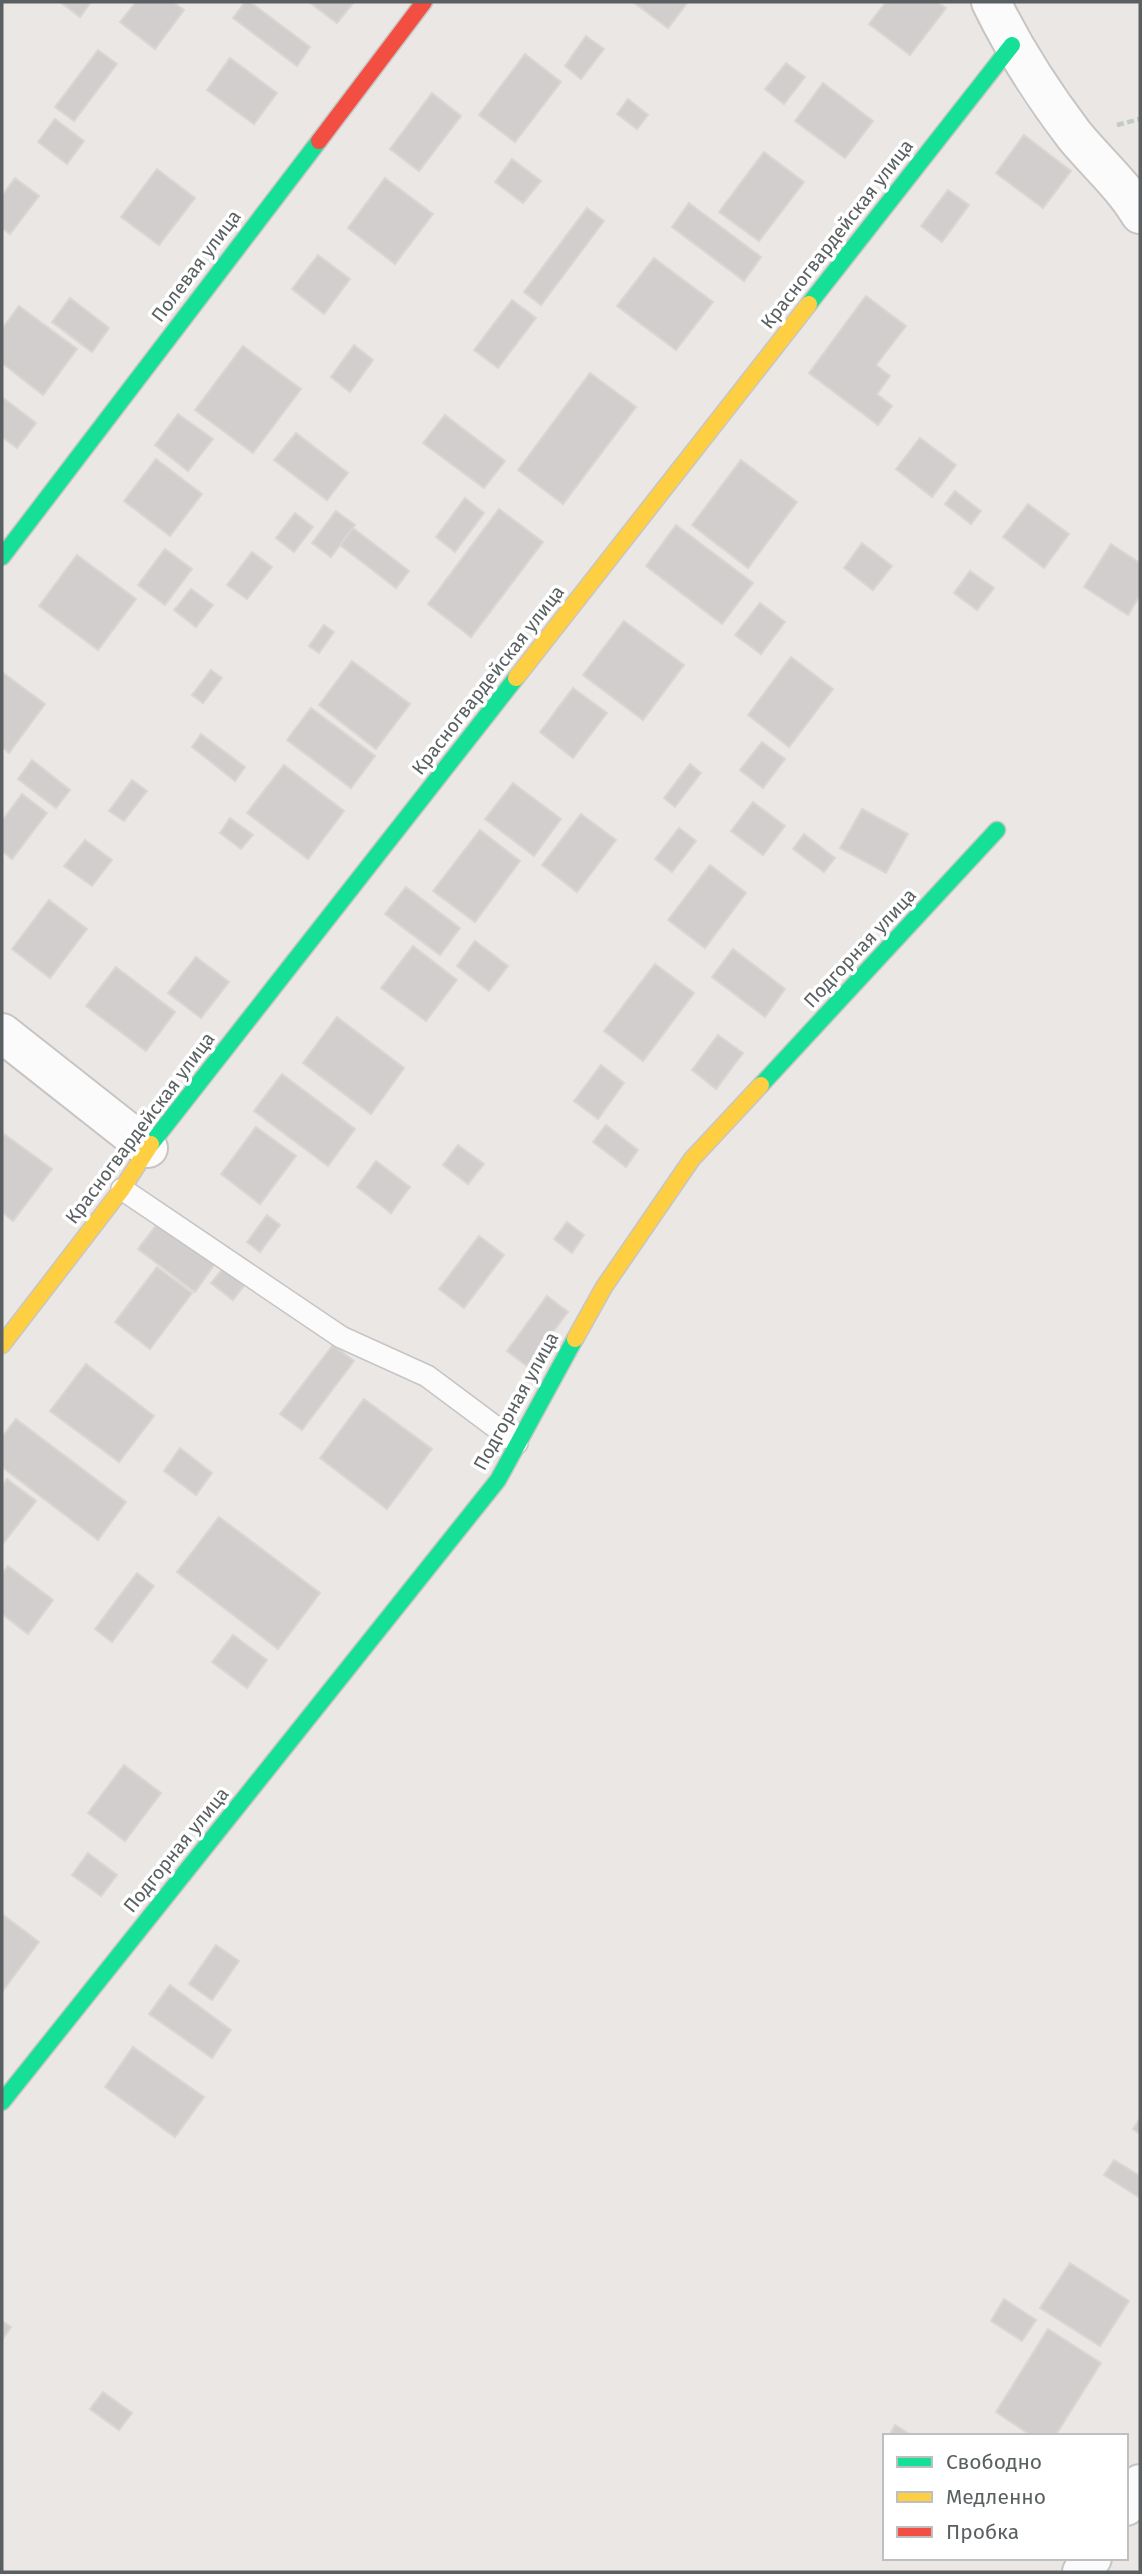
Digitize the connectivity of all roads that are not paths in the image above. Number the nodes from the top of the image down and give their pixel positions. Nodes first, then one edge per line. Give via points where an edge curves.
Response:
1 (424, 2) edge
2 (991, 2) edge
3 (1012, 45) junction
4 (1140, 214) edge
5 (2, 556) edge
6 (997, 830) dead end
7 (2, 1033) edge
8 (148, 1148) junction
9 (122, 1189) junction
10 (2, 1345) edge
11 (517, 1443) junction
12 (2, 2102) edge
13 (1140, 2484) edge
14 (1128, 2503) edge

1 - 5 street, Полевая улица
2 - 3 street
3 - 4 street via 1074,134
3 - 8 street, Красногвардейская улица
6 - 11 street, Подгорная улица via 692,1159 604,1287
7 - 8 street
8 - 9 street, Красногвардейская улица
9 - 10 street, Красногвардейская улица
9 - 11 lane via 341,1337 427,1376
11 - 12 street, Подгорная улица via 498,1480
13 - 14 street

